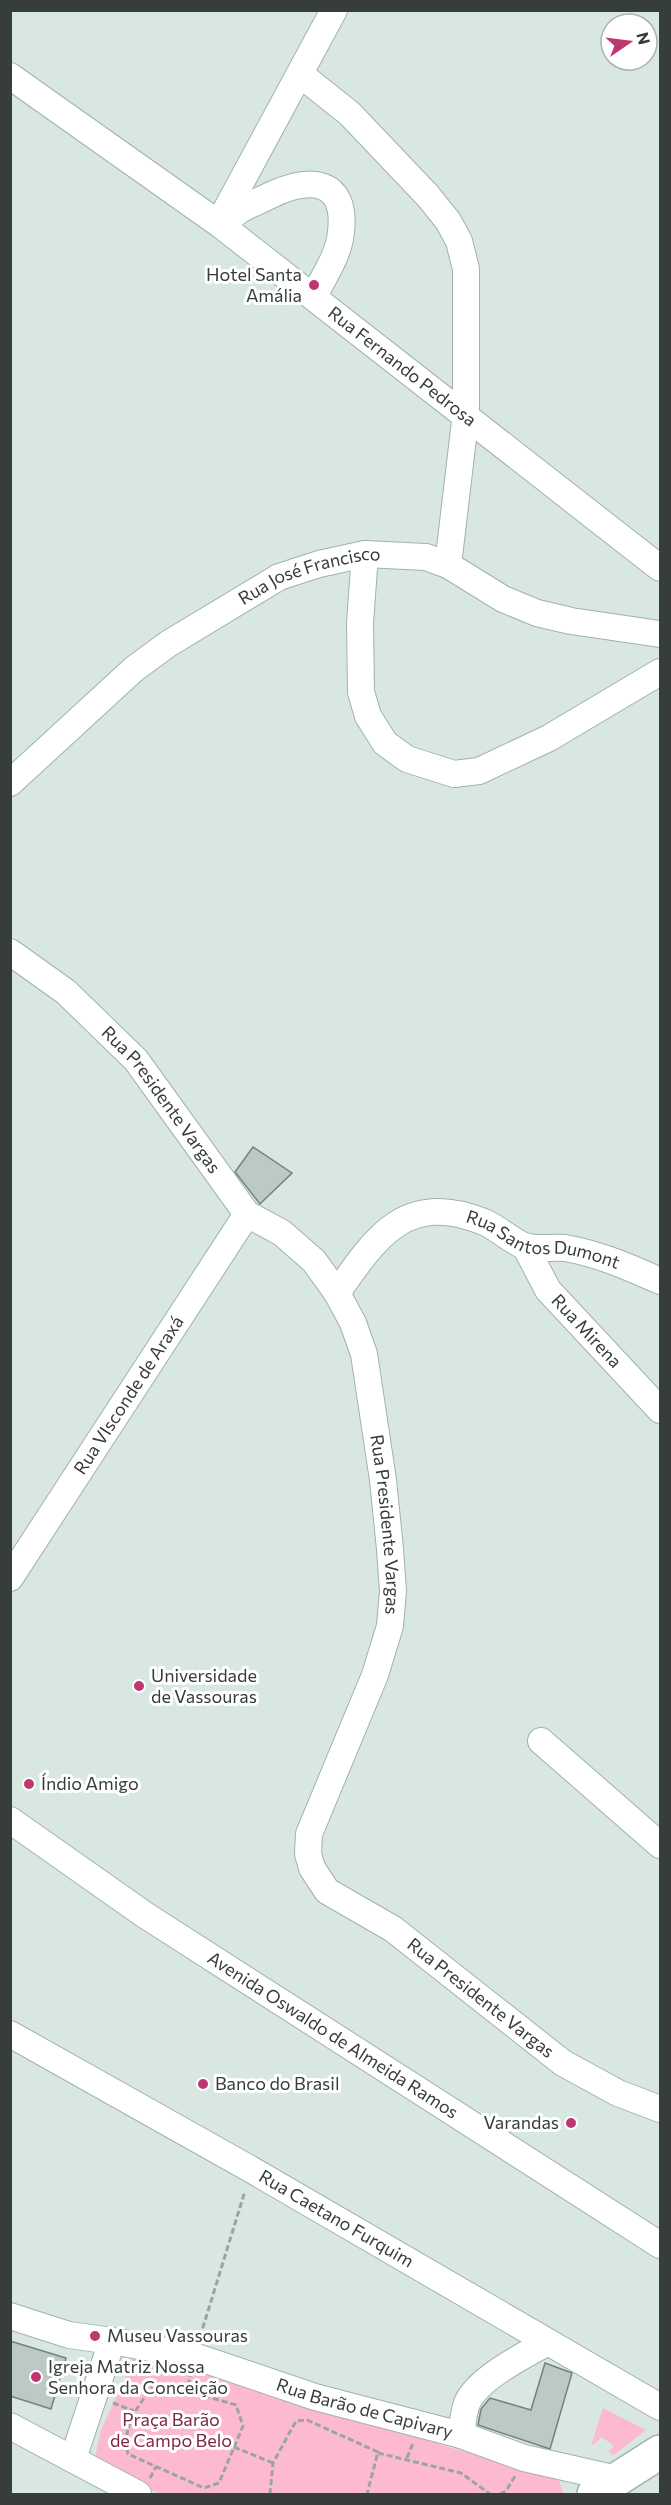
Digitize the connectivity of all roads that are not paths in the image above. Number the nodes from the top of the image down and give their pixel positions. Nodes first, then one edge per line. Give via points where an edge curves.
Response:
1 (334, 10) edge
2 (300, 74) junction
3 (10, 76) edge
4 (221, 224) junction
5 (314, 296) junction
6 (466, 413) junction
7 (365, 554) junction
8 (448, 565) junction
9 (660, 568) edge
10 (660, 634) edge
11 (660, 672) edge
12 (10, 783) edge
13 (10, 952) edge
14 (247, 1214) junction
15 (525, 1246) junction
16 (660, 1281) edge
17 (337, 1293) junction
18 (660, 1410) edge
19 (10, 1578) edge
20 (541, 1741) dead end
21 (10, 1820) edge
22 (660, 1845) edge
23 (10, 2034) edge
24 (660, 2109) edge
25 (660, 2245) edge
26 (10, 2316) edge
27 (112, 2341) junction
28 (548, 2342) junction
29 (660, 2407) edge
30 (10, 2426) edge
31 (461, 2435) junction
32 (660, 2452) edge
33 (73, 2459) junction
34 (605, 2487) edge
35 (138, 2494) edge

1 - 2 street
2 - 4 street
2 - 6 street via 350,114 428,196 459,241 466,269
3 - 4 street, Rua Fernando Pedrosa
4 - 5 street, Rua Fernando Pedrosa
4 - 5 street via 246,205 294,186 310,182 335,195 341,210 341,231 337,249
5 - 6 street, Rua Fernando Pedrosa
6 - 8 street
6 - 9 street, Rua Fernando Pedrosa
7 - 8 street, Rua José Francisco via 417,556
7 - 11 street via 361,692 368,716 385,743 407,759 454,774 479,771 549,738
7 - 12 street, Rua José Francisco via 279,577 168,644 134,669
8 - 10 street, Rua José Francisco via 503,599 537,613
13 - 14 street, Rua Presidente Vargas via 66,992 136,1060
14 - 17 street, Rua Presidente Vargas via 282,1233 314,1261
14 - 19 street, Rua VIsconde de Araxá
15 - 16 street, Rua Santos Dumont via 565,1248 611,1259
15 - 17 street, Rua Santos Dumont via 470,1217 424,1211 399,1221 377,1237
15 - 18 street, Rua Mirena via 548,1290
17 - 24 street, Rua Presidente Vargas via 364,1354 383,1480 393,1591 390,1626 375,1675 309,1834 312,1868 327,1891 393,1929 555,2058 590,2080
20 - 22 street
21 - 25 street, Avenida Oswaldo de Almeida Ramos via 145,1915
23 - 28 street, Rua Caetano Furquim
26 - 27 street, Rua Barão de Capivary via 69,2335
27 - 31 street, Rua Barão de Capivary via 194,2356 315,2397
27 - 33 street
28 - 29 street, Rua Caetano Furquim
28 - 31 street via 473,2392
30 - 33 street
31 - 34 street, Rua Barão de Capivary
32 - 34 main road
33 - 35 street

